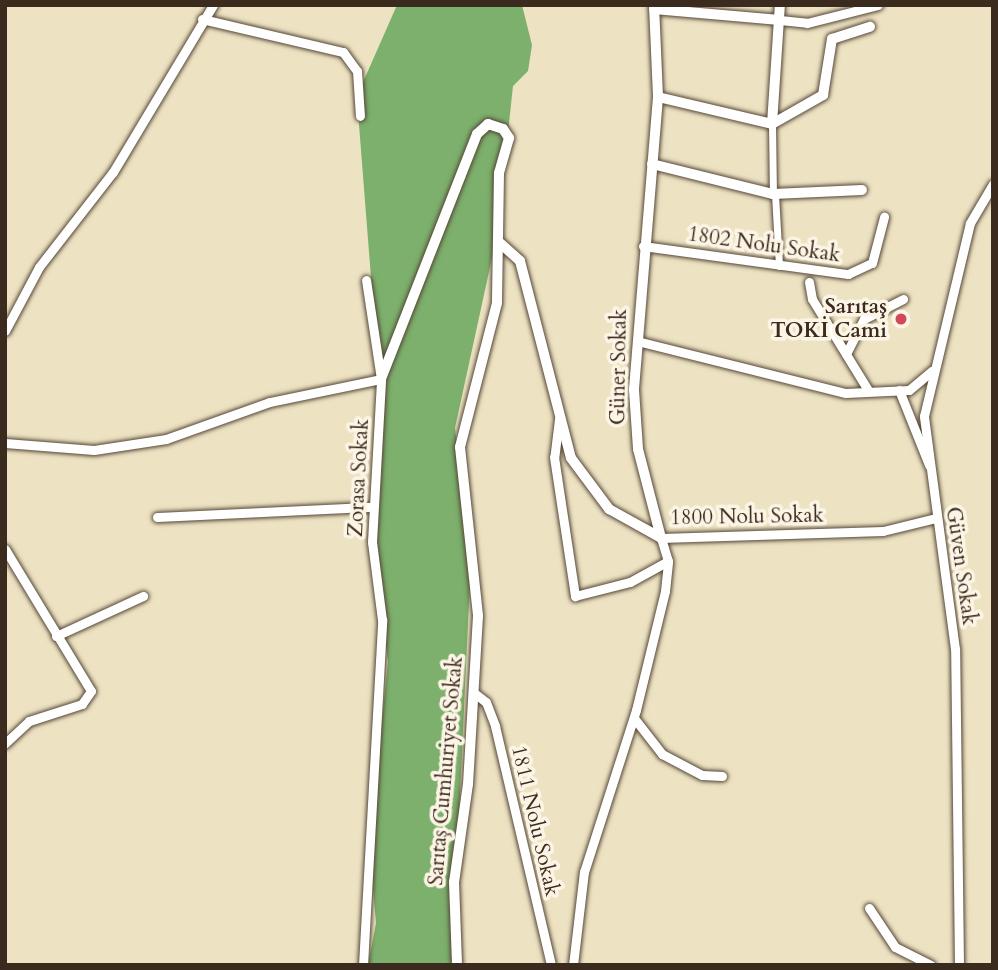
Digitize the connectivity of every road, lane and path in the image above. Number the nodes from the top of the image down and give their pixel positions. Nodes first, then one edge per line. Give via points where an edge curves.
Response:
1 (213, 5) edge
2 (780, 5) edge
3 (878, 5) edge
4 (654, 7) edge
5 (847, 8) edge
6 (202, 19) junction
7 (780, 20) junction
8 (870, 27) dead end
9 (658, 97) junction
10 (360, 116) dead end
11 (772, 124) junction
12 (652, 164) junction
13 (993, 184) edge
14 (862, 190) dead end
15 (774, 194) junction
16 (884, 217) dead end
17 (500, 243) junction
18 (643, 246) junction
19 (779, 267) junction
20 (366, 280) dead end
21 (808, 282) dead end
22 (903, 299) dead end
23 (5, 331) edge
24 (637, 341) junction
25 (846, 354) junction
26 (936, 364) junction
27 (381, 379) junction
28 (869, 390) junction
29 (899, 390) junction
30 (559, 419) junction
31 (5, 443) edge
32 (929, 466) junction
33 (373, 507) junction
34 (157, 517) dead end
35 (936, 518) junction
36 (661, 538) junction
37 (5, 549) edge
38 (668, 561) junction
39 (143, 596) dead end
40 (56, 636) junction
41 (473, 692) junction
42 (634, 718) junction
43 (5, 743) edge
44 (722, 776) dead end
45 (869, 908) dead end
46 (363, 965) edge
47 (457, 965) edge
48 (551, 965) edge
49 (573, 965) edge
50 (931, 965) edge
51 (959, 965) edge

1 - 6 street
2 - 7 street
3 - 5 street via 863,13
4 - 7 street
4 - 9 street, Güner Sokak
5 - 7 street via 807,23
6 - 10 street via 343,52 357,71
6 - 23 street via 143,126 39,267
7 - 11 street
8 - 11 street via 832,39 822,95
9 - 11 street
9 - 12 street, Güner Sokak
11 - 15 street
12 - 15 street
12 - 18 street, Güner Sokak
13 - 26 street, Güven Sokak via 970,223
14 - 15 street
15 - 19 street
16 - 19 street, 1802 Nolu Sokak via 872,263 864,271 826,274
17 - 27 street, Sarıtaş Cumhuriyet Sokak via 499,173 509,138 488,124 477,134 443,213
17 - 30 street, 1800 Nolu Sokak via 520,261
17 - 41 street, Sarıtaş Cumhuriyet Sokak via 486,361 460,447 478,616
18 - 19 street, 1802 Nolu Sokak
18 - 24 street, Güner Sokak
20 - 27 street
21 - 25 street
22 - 25 street via 864,319
24 - 28 street via 829,391
24 - 36 street, Güner Sokak via 638,449
25 - 28 street
26 - 29 street via 922,384
26 - 32 street, Güven Sokak via 924,416
27 - 31 street, Zorasa Sokak via 270,402 166,439 93,450
27 - 33 street, Zorasa Sokak
28 - 29 street
29 - 32 street
30 - 36 street, 1800 Nolu Sokak via 571,458 594,493 631,525
30 - 38 street via 554,457 575,596 630,582
32 - 35 street, Güven Sokak
33 - 34 street
33 - 46 street, Zorasa Sokak via 382,620
35 - 36 street, 1800 Nolu Sokak via 884,531
35 - 51 street, Güven Sokak via 956,663
36 - 38 street, Güner Sokak
37 - 40 street
38 - 42 street, Güner Sokak
39 - 40 street
40 - 43 street via 88,683 88,699 29,721
41 - 47 street, Sarıtaş Cumhuriyet Sokak via 454,882
41 - 48 street, 1811 Nolu Sokak via 485,702 495,726
42 - 44 street via 662,754 702,775
42 - 49 street, Güner Sokak via 584,872
45 - 50 street via 895,947

